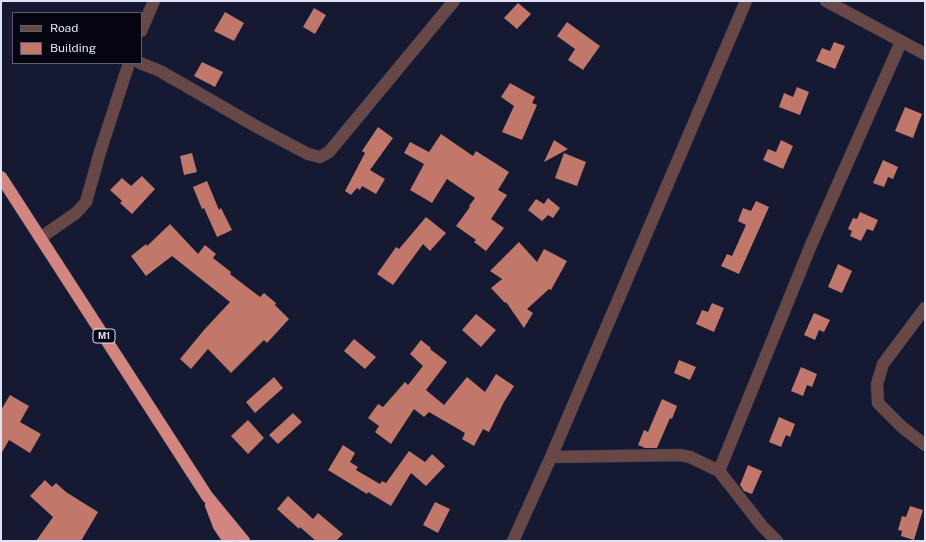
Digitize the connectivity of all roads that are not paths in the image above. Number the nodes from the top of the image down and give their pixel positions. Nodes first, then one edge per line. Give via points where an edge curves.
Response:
1 (154, 1) edge
2 (454, 1) edge
3 (746, 1) edge
4 (826, 1) edge
5 (142, 29) edge
6 (901, 42) junction
7 (925, 54) edge
8 (129, 64) edge
9 (142, 64) edge
10 (1, 176) edge
11 (40, 238) junction
12 (925, 308) edge
13 (925, 445) edge
14 (551, 458) junction
15 (719, 471) junction
16 (207, 496) junction
17 (229, 541) edge
18 (244, 541) edge
19 (513, 541) edge
20 (777, 541) edge

1 - 5 street
2 - 9 street via 329,152 320,157 308,154 160,71
3 - 14 street
4 - 6 street
6 - 7 street
6 - 15 street via 811,245
8 - 11 street via 86,202 76,214
10 - 11 highway, M1
11 - 16 highway, M1
12 - 13 street via 883,364 878,384 878,404
14 - 15 street via 680,455 700,461
14 - 19 street
15 - 20 street
16 - 17 highway, M1 via 219,526
16 - 18 highway, M1

